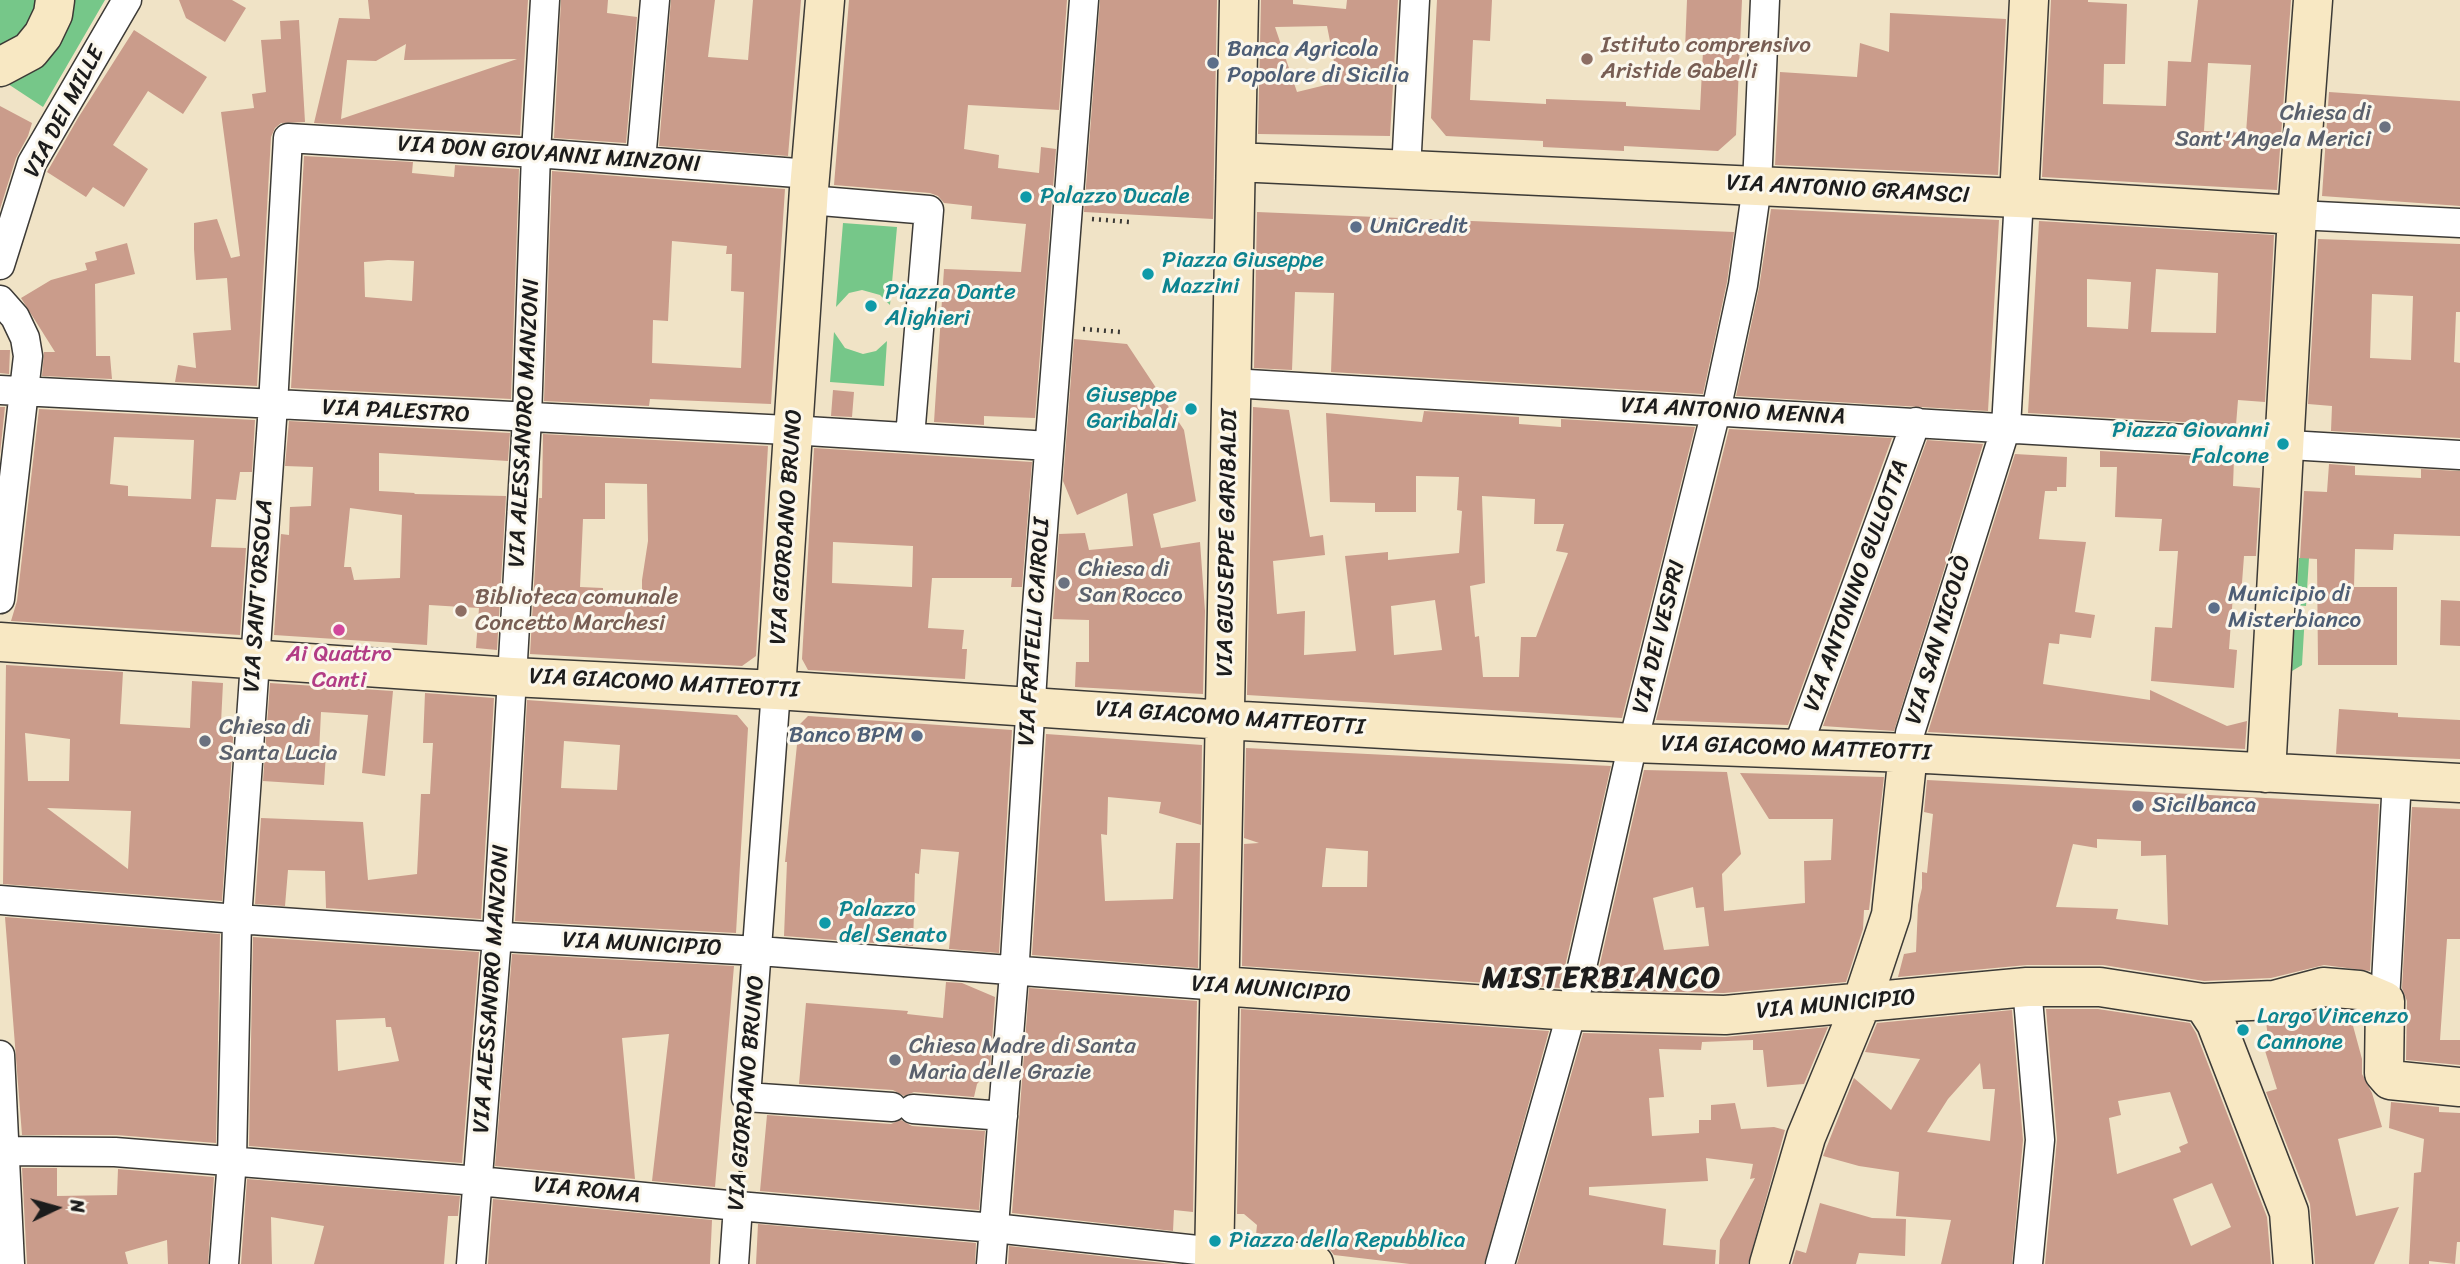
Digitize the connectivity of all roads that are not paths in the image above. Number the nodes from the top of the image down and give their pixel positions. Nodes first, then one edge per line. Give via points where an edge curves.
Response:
1 (55, 0) edge
2 (545, 0) edge
3 (655, 0) edge
4 (825, 0) edge
5 (1084, 0) edge
6 (1239, 0) edge
7 (1415, 0) edge
8 (1765, 0) edge
9 (2029, 0) edge
10 (2313, 0) edge
11 (126, 1) edge
12 (0, 66) edge
13 (288, 138) joint
14 (536, 153) junction
15 (640, 161) junction
16 (1236, 162) junction
17 (1406, 170) junction
18 (1757, 186) junction
19 (809, 187) junction
20 (2019, 198) junction
21 (2297, 215) junction
22 (2460, 223) edge
23 (0, 265) edge
24 (0, 300) edge
25 (1231, 383) junction
26 (12, 391) edge
27 (273, 405) junction
28 (1716, 411) junction
29 (527, 418) junction
30 (1916, 422) junction
31 (2006, 427) junction
32 (793, 430) junction
33 (921, 438) junction
34 (2284, 444) junction
35 (1049, 446) junction
36 (2460, 455) edge
37 (4, 528) edge
38 (0, 598) edge
39 (0, 642) edge
40 (255, 657) junction
41 (512, 677) junction
42 (776, 690) junction
43 (1029, 706) junction
44 (1225, 720) junction
45 (1633, 743) junction
46 (1797, 749) junction
47 (1908, 753) junction
48 (2266, 773) junction
49 (2397, 779) junction
50 (2460, 783) edge
51 (0, 900) edge
52 (237, 919) junction
53 (497, 937) junction
54 (759, 951) junction
55 (1014, 970) junction
56 (1220, 986) junction
57 (2028, 987) junction
58 (2385, 1001) junction
59 (1862, 1002) junction
60 (2203, 1003) junction
61 (1572, 1011) junction
62 (0, 1055) edge
63 (2460, 1087) edge
64 (1003, 1116) junction
65 (2, 1151) edge
66 (232, 1160) junction
67 (478, 1181) junction
68 (738, 1206) junction
69 (994, 1228) junction
70 (1215, 1258) edge
71 (10, 1264) edge
72 (224, 1264) edge
73 (471, 1264) edge
74 (734, 1264) edge
75 (991, 1264) edge
76 (1314, 1264) edge
77 (1500, 1264) edge
78 (1769, 1264) edge
79 (2028, 1264) edge
80 (2293, 1264) edge

1 - 12 main road via 53,15 30,51
2 - 14 street, VIA ALESSANDRO MANZONI
3 - 15 street
4 - 19 main road, VIA GIORDANO BRUNO
5 - 35 street, VIA FRATELLI CAIROLI
6 - 16 main road, VIA GIUSEPPE GARIBALDI
7 - 17 street
8 - 18 street, VIA DEI VESPRI
9 - 20 main road, VIA SAN NICOLÒ
10 - 21 main road
11 - 23 street, VIA DEI MILLE via 32,163
13 - 14 street, VIA DON GIOVANNI MINZONI
13 - 27 street, VIA SANT'ORSOLA
14 - 15 street, VIA DON GIOVANNI MINZONI
14 - 29 street, VIA ALESSANDRO MANZONI
15 - 19 street, VIA DON GIOVANNI MINZONI
16 - 17 main road, VIA ANTONIO GRAMSCI
16 - 25 main road, VIA GIUSEPPE GARIBALDI
17 - 18 main road, VIA ANTONIO GRAMSCI
18 - 20 main road, VIA ANTONIO GRAMSCI
18 - 28 street, VIA DEI VESPRI via 1743,285
19 - 32 main road, VIA GIORDANO BRUNO
19 - 33 street, VIA DON GIOVANNI MINZONI via 929,211
20 - 21 main road, VIA ANTONIO GRAMSCI
20 - 31 street, VIA SAN NICOLÒ
21 - 22 street, VIA ANTONIO GRAMSCI
21 - 34 main road
24 - 26 street via 15,317 28,356
25 - 28 street, VIA ANTONIO MENNA
25 - 44 main road, VIA GIUSEPPE GARIBALDI
26 - 27 street, VIA PALESTRO
26 - 37 street
27 - 29 street, VIA PALESTRO
27 - 40 street, VIA SANT'ORSOLA
28 - 30 street, VIA ANTONIO MENNA
28 - 45 street, VIA DEI VESPRI
29 - 32 street, VIA PALESTRO
29 - 41 street, VIA ALESSANDRO MANZONI
30 - 31 street, VIA ANTONIO MENNA
30 - 46 street, VIA ANTONINO GULLOTTA
31 - 34 street, VIA ANTONIO MENNA
31 - 47 street, VIA SAN NICOLÒ via 1910,733
32 - 33 street, VIA PALESTRO
32 - 42 main road, VIA GIORDANO BRUNO
33 - 35 street
34 - 36 street, VIA ANTONIO MENNA
34 - 48 main road
35 - 43 street, VIA FRATELLI CAIROLI
37 - 38 street
39 - 40 main road, VIA GIACOMO MATTEOTTI
40 - 41 main road, VIA GIACOMO MATTEOTTI
40 - 52 street, VIA SANT'ORSOLA
41 - 42 main road, VIA GIACOMO MATTEOTTI
41 - 53 street, VIA ALESSANDRO MANZONI
42 - 43 main road, VIA GIACOMO MATTEOTTI
42 - 54 street, VIA GIORDANO BRUNO
43 - 44 main road, VIA GIACOMO MATTEOTTI
43 - 55 street, VIA FRATELLI CAIROLI
44 - 45 main road, VIA GIACOMO MATTEOTTI
44 - 56 main road, VIA GIUSEPPE GARIBALDI
45 - 46 main road, VIA GIACOMO MATTEOTTI
45 - 61 street, VIA DEI VESPRI
46 - 47 main road, VIA GIACOMO MATTEOTTI
47 - 48 main road, VIA GIACOMO MATTEOTTI
47 - 59 main road, VIA SAN NICOLÒ via 1891,915
48 - 49 main road, VIA GIACOMO MATTEOTTI
49 - 50 main road, VIA GIACOMO MATTEOTTI
49 - 58 street
51 - 52 street, VIA MUNICIPIO
52 - 53 street, VIA MUNICIPIO
52 - 66 street, VIA SANT'ORSOLA
53 - 54 street, VIA MUNICIPIO
53 - 67 street, VIA ALESSANDRO MANZONI
54 - 55 street, VIA MUNICIPIO
54 - 64 street, VIA GIORDANO BRUNO via 747,1097
55 - 56 street, VIA MUNICIPIO
55 - 64 street, VIA FRATELLI CAIROLI
56 - 61 main road, VIA MUNICIPIO
56 - 70 main road, VIA GIUSEPPE GARIBALDI
57 - 59 main road, VIA MUNICIPIO
57 - 60 main road, VIA MUNICIPIO via 2100,987
57 - 79 street via 2040,1140
58 - 60 main road, VIA MUNICIPIO via 2359,990 2323,987 2274,1000
58 - 63 main road via 2384,1073 2389,1080
59 - 61 main road, VIA MUNICIPIO via 1725,1015
59 - 78 main road, VIA SAN NICOLÒ via 1806,1137
60 - 80 main road via 2216,1023 2289,1212
61 - 77 street, VIA DEI VESPRI
62 - 65 street
64 - 69 street, VIA FRATELLI CAIROLI
65 - 66 street, VIA ROMA
65 - 71 street
66 - 67 street, VIA ROMA
66 - 72 street, VIA SANT'ORSOLA
67 - 68 street, VIA ROMA
67 - 73 street, VIA ALESSANDRO MANZONI
68 - 69 street, VIA ROMA
68 - 74 street, VIA GIORDANO BRUNO
69 - 70 street, VIA ROMA via 1173,1247
69 - 75 street, VIA FRATELLI CAIROLI
70 - 76 main road

